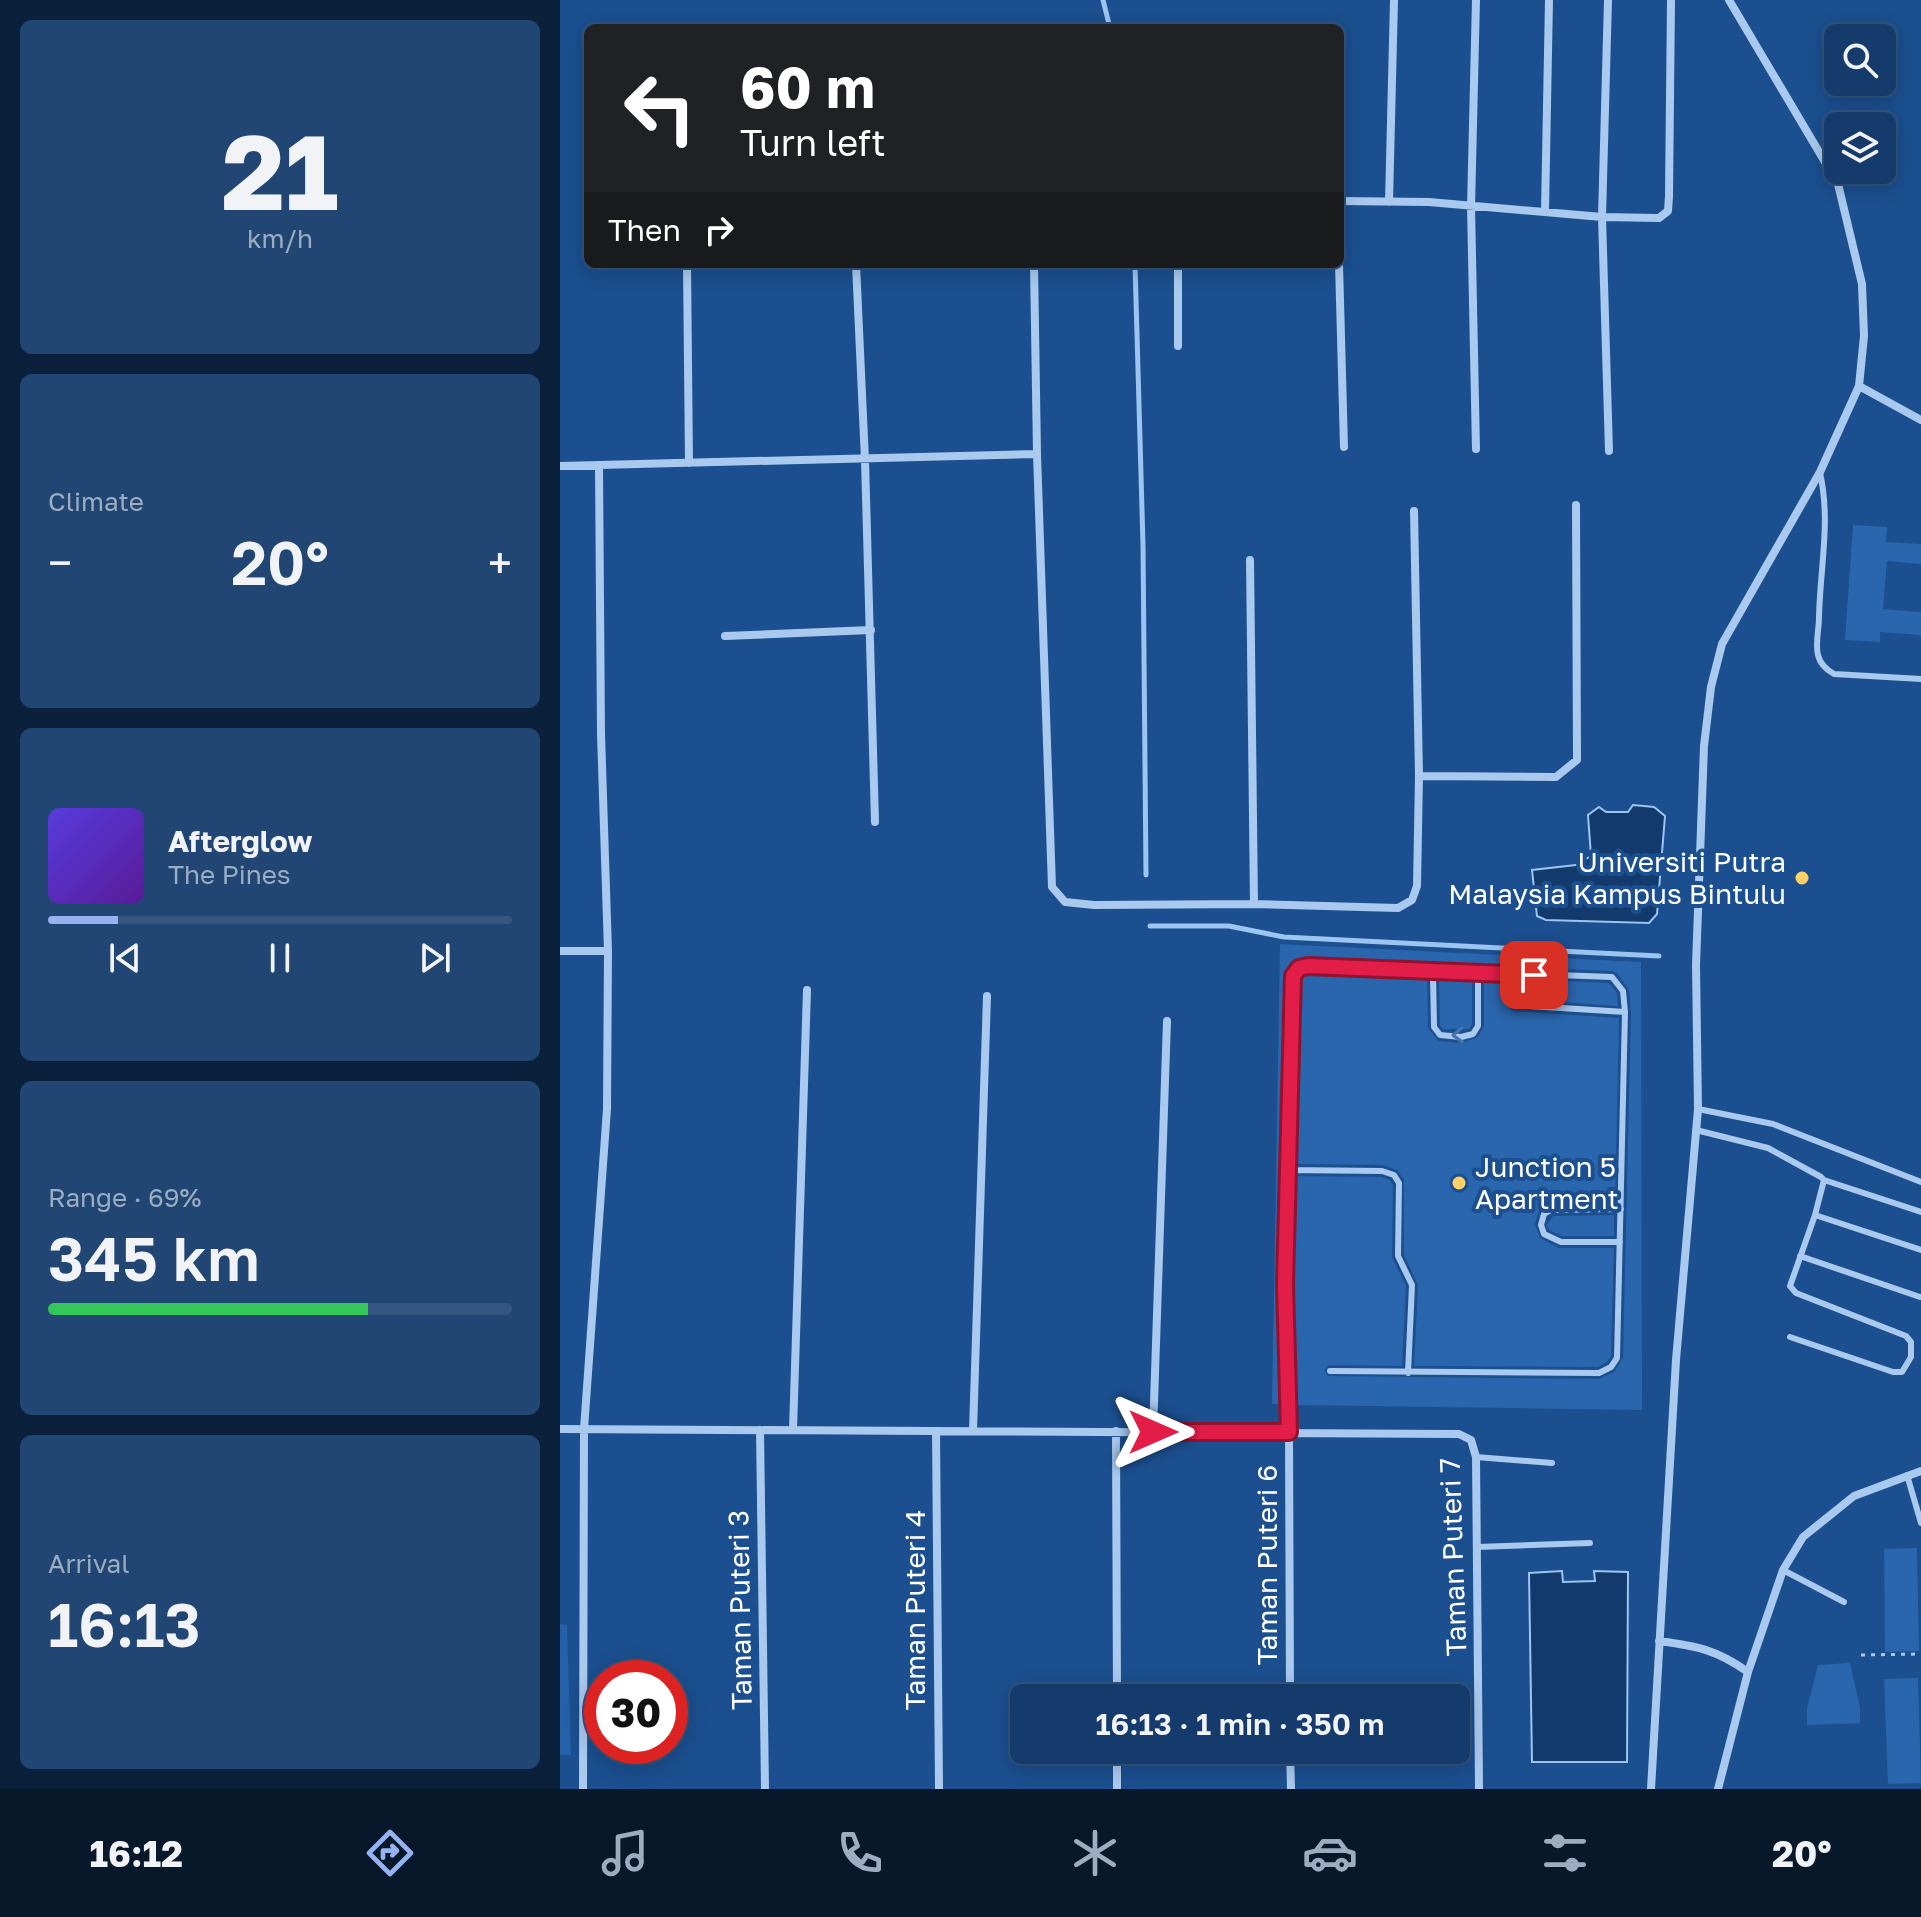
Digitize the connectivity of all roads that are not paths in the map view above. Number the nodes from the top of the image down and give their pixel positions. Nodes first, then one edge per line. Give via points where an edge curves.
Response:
1 (1394, 0) edge
2 (1476, 0) edge
3 (1549, 0) edge
4 (1608, 0) edge
5 (1671, 0) edge
6 (1729, 0) edge
7 (1344, 201) edge
8 (1389, 202) junction
9 (1471, 207) junction
10 (1545, 211) junction
11 (1602, 217) junction
12 (687, 268) edge
13 (856, 268) edge
14 (1034, 268) edge
15 (1178, 268) edge
16 (1339, 268) edge
17 (1178, 346) dead end
18 (1859, 386) junction
19 (1921, 420) edge
20 (1344, 447) dead end
21 (1476, 449) dead end
22 (1609, 451) dead end
23 (1037, 454) junction
24 (865, 460) junction
25 (689, 463) junction
26 (560, 466) edge
27 (599, 466) junction
28 (1820, 472) junction
29 (1576, 505) dead end
30 (1414, 511) dead end
31 (1250, 560) dead end
32 (871, 630) junction
33 (725, 636) dead end
34 (1921, 679) edge
35 (1419, 776) junction
36 (875, 822) dead end
37 (1254, 904) junction
38 (560, 951) edge
39 (608, 951) junction
40 (1433, 971) junction
41 (1478, 973) junction
42 (1507, 974) junction
43 (807, 990) dead end
44 (987, 996) dead end
45 (1625, 1012) junction
46 (1167, 1021) dead end
47 (1698, 1109) junction
48 (1696, 1130) junction
49 (1287, 1170) junction
50 (1824, 1180) junction
51 (1921, 1182) edge
52 (1621, 1209) junction
53 (1921, 1212) edge
54 (1815, 1215) junction
55 (1620, 1242) junction
56 (1921, 1250) edge
57 (1800, 1256) junction
58 (1920, 1297) edge
59 (1790, 1337) dead end
60 (1330, 1371) dead end
61 (1408, 1373) junction
62 (560, 1429) edge
63 (584, 1429) junction
64 (760, 1430) junction
65 (793, 1430) junction
66 (936, 1431) junction
67 (973, 1431) junction
68 (1116, 1431) junction
69 (1153, 1432) junction
70 (1289, 1432) junction
71 (1476, 1457) junction
72 (1552, 1463) dead end
73 (1921, 1471) edge
74 (1907, 1475) junction
75 (1921, 1523) edge
76 (1590, 1543) dead end
77 (1477, 1547) junction
78 (1783, 1570) junction
79 (1844, 1602) dead end
80 (1659, 1641) junction
81 (1748, 1672) junction
82 (1117, 1684) edge
83 (1290, 1684) edge
84 (1117, 1764) edge
85 (1290, 1764) edge
86 (583, 1789) edge
87 (765, 1789) edge
88 (939, 1789) edge
89 (1117, 1789) edge
90 (1291, 1789) edge
91 (1479, 1789) edge
92 (1651, 1789) edge
93 (1718, 1789) edge

1 - 8 street
2 - 9 street
3 - 10 street
4 - 11 street
5 - 11 street via 1668,211 1659,218
6 - 18 street via 1838,184 1862,284
7 - 8 street
8 - 9 street
9 - 10 street
9 - 21 street
10 - 11 street
11 - 22 street
12 - 25 street
13 - 24 street
14 - 23 street
15 - 17 street
16 - 20 street
18 - 19 street
18 - 28 street
23 - 24 street
23 - 37 street via 1052,887 1065,902 1094,905
24 - 25 street
24 - 32 street
25 - 27 street
26 - 27 street
27 - 39 street
28 - 34 lane via 1826,524 1818,655 1834,674
28 - 47 street via 1722,644 1711,687 1696,965
29 - 35 street via 1577,760 1556,777
30 - 35 street
31 - 37 street
32 - 33 street
32 - 36 street
35 - 37 street via 1417,886 1412,900 1398,908
38 - 39 street
39 - 63 street via 607,1109
40 - 41 lane
41 -> 40 lane via 1478,1026 1473,1034 1451,1037 1434,1027
40 - 49 lane via 1308,966 1293,976
41 - 42 lane
42 - 45 lane via 1612,977 1623,991
42 - 45 lane via 1506,996 1514,1005
43 - 65 street
44 - 67 street
45 - 52 lane
46 - 69 street
47 - 48 street
47 - 51 lane via 1773,1124
48 - 50 lane via 1768,1148
48 - 80 street
49 - 61 lane via 1382,1171 1399,1183 1398,1256 1412,1285
49 - 70 lane
50 - 53 lane
50 - 54 lane
52 - 55 lane
52 - 55 lane via 1551,1210 1541,1225 1544,1234 1561,1242
54 - 56 lane
54 - 57 lane
55 - 61 lane via 1617,1358 1611,1367 1599,1373
57 - 58 lane
57 - 59 lane via 1790,1286 1796,1293 1906,1336 1911,1357 1902,1372 1893,1372
60 - 61 lane
62 - 63 street, Taman Puteri 7
63 - 64 street, Taman Puteri 7
63 - 86 street
64 - 65 street, Taman Puteri 7
64 - 87 street, Taman Puteri 3
65 - 66 street, Taman Puteri 7
66 - 67 street, Taman Puteri 7
66 - 88 street, Taman Puteri 4
67 - 68 street, Taman Puteri 7
68 - 69 street, Taman Puteri 7
68 - 82 street
69 - 70 street, Taman Puteri 7
70 - 71 street, Taman Puteri 7 via 1459,1434 1471,1440
70 - 83 street, Taman Puteri 6
71 - 72 lane
71 - 77 street, Taman Puteri 7
73 - 74 street
74 - 75 lane
74 - 78 street via 1854,1496 1803,1537
76 - 77 lane
77 - 91 street, Taman Puteri 7
78 - 79 lane
78 - 81 street
80 - 81 street via 1724,1655
80 - 92 street
81 - 93 street
84 - 89 street
85 - 90 street

